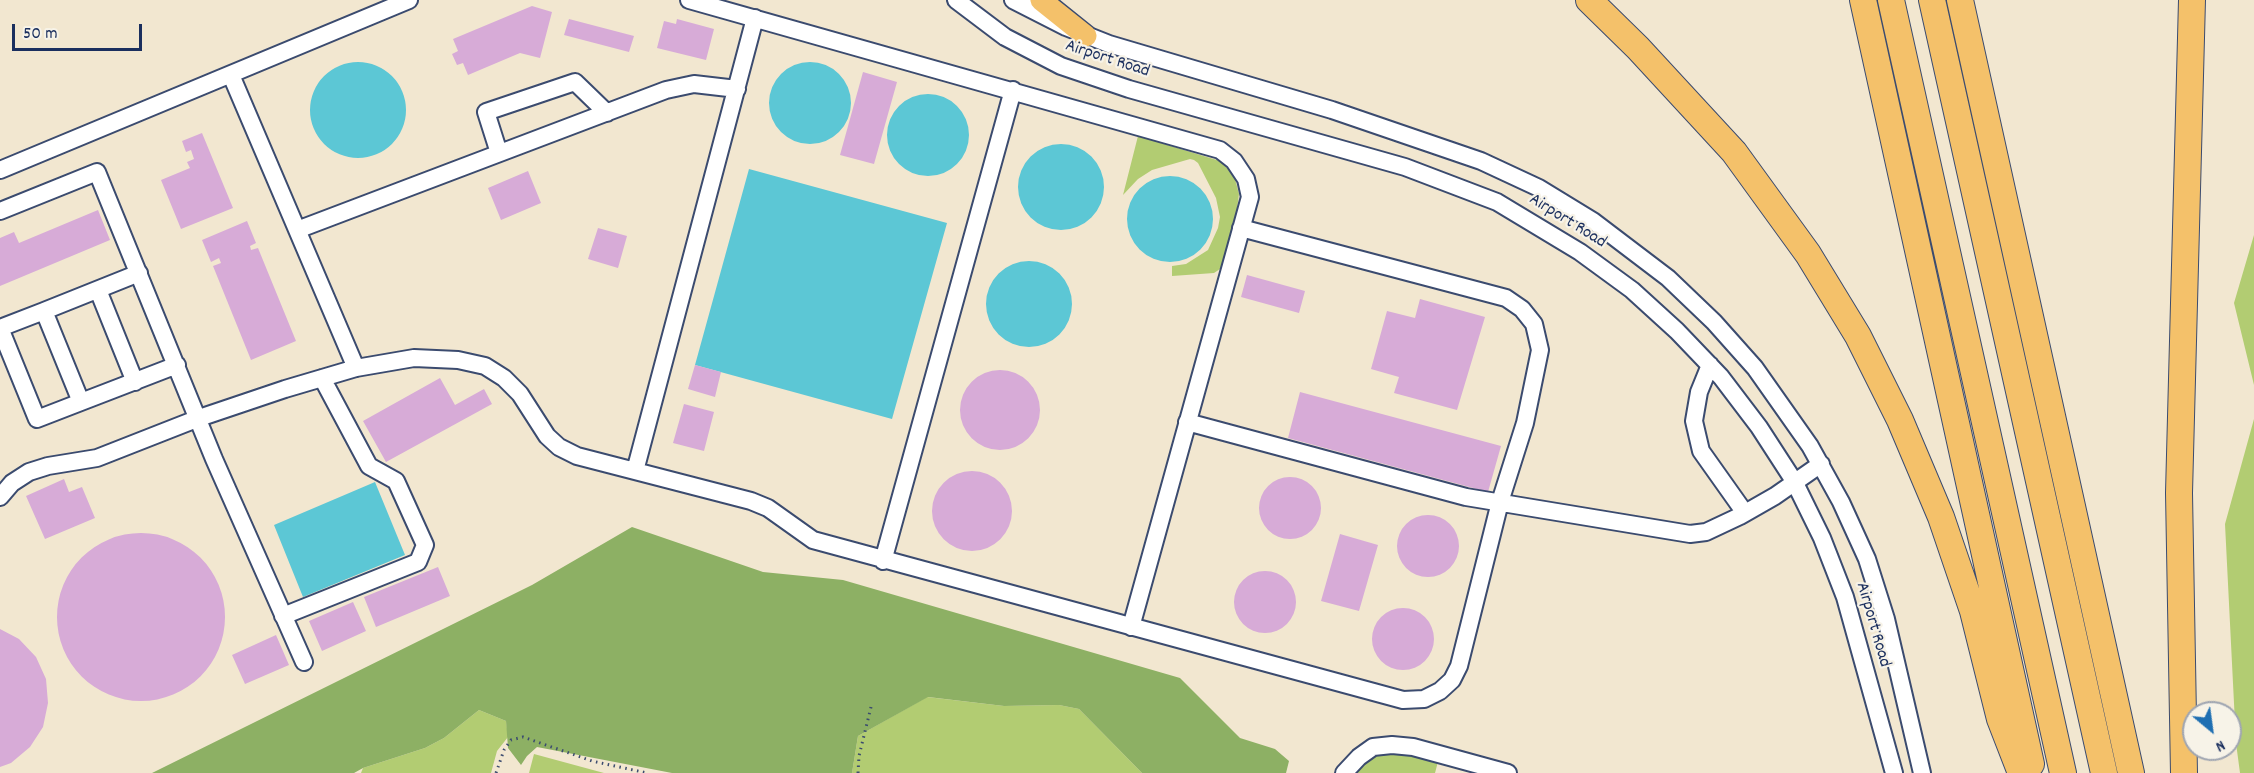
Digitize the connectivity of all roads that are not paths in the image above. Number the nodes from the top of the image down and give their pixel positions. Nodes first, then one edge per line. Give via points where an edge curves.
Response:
1 (409, 0) edge
2 (689, 0) edge
3 (956, 0) edge
4 (1013, 0) edge
5 (1041, 0) edge
6 (1589, 0) edge
7 (1863, 0) edge
8 (1891, 0) edge
9 (1932, 0) edge
10 (1960, 0) edge
11 (2192, 0) edge
12 (755, 18) junction
13 (1086, 36) junction
14 (231, 75) junction
15 (737, 89) junction
16 (1013, 90) junction
17 (607, 113) junction
18 (499, 153) junction
19 (0, 170) edge
20 (0, 211) edge
21 (1241, 228) junction
22 (297, 230) junction
23 (139, 273) junction
24 (98, 290) junction
25 (45, 311) junction
26 (0, 328) edge
27 (177, 365) junction
28 (1710, 365) junction
29 (356, 368) junction
30 (322, 378) junction
31 (135, 381) junction
32 (81, 402) junction
33 (199, 418) junction
34 (1187, 422) junction
35 (1821, 464) junction
36 (635, 471) junction
37 (1794, 481) junction
38 (0, 497) edge
39 (1500, 502) junction
40 (1745, 513) junction
41 (883, 561) junction
42 (283, 616) junction
43 (1131, 627) junction
44 (303, 662) dead end
45 (1344, 773) edge
46 (1508, 773) edge
47 (1894, 773) edge
48 (1922, 773) edge
49 (2021, 773) edge
50 (2032, 773) edge
51 (2062, 773) edge
52 (2104, 773) edge
53 (2131, 773) edge
54 (2184, 773) edge

1 - 14 street
2 - 12 street
3 - 28 street, Airport Road via 1005,37 1061,66 1405,167 1497,202 1606,270 1656,311
4 - 13 street, Airport Road
5 - 13 main road
6 - 49 highway via 1734,152 1808,254 1852,327 1900,420 1941,517 1973,611 2000,718
7 - 50 highway
8 - 51 highway
9 - 52 highway
10 - 53 highway
11 - 54 highway via 2179,493
12 - 15 street
12 - 16 street
13 - 35 street, Airport Road via 1440,146 1491,166 1593,220 1668,278 1736,345
14 - 19 street
14 - 22 street
15 - 17 street via 694,84 666,90
15 - 36 street
16 - 21 street via 1220,150 1234,161 1246,179 1250,197
16 - 41 street
17 - 18 street
17 - 18 street via 575,82 486,112
18 - 22 street
20 - 23 street via 97,172
21 - 34 street
21 - 39 street via 1506,298 1522,309 1534,324 1540,351 1525,423
22 - 29 street
23 - 24 street
23 - 27 street
24 - 25 street
24 - 31 street
25 - 26 street
25 - 32 street
26 - 32 street via 37,419
27 - 31 street
27 - 33 street
28 - 37 street, Airport Road via 1759,427
28 - 40 street via 1699,392 1694,422 1701,451
29 - 30 street
29 - 36 street via 414,358 485,366 520,394 547,436 559,447 577,456
30 - 33 street
30 - 42 street via 369,466 396,481 425,545 418,562
31 - 32 street
33 - 38 street via 97,458 29,472
33 - 42 street
34 - 39 street via 1466,497
34 - 43 street
35 - 37 street
35 - 48 street, Airport Road via 1856,532 1877,591
36 - 41 street via 751,501 768,508 813,540
37 - 40 street
37 - 47 street, Airport Road via 1845,597
39 - 40 street via 1690,534 1706,532
39 - 43 street via 1458,666 1452,680 1424,699 1403,700
41 - 43 street
42 - 44 street
45 - 46 street via 1372,747 1392,745

